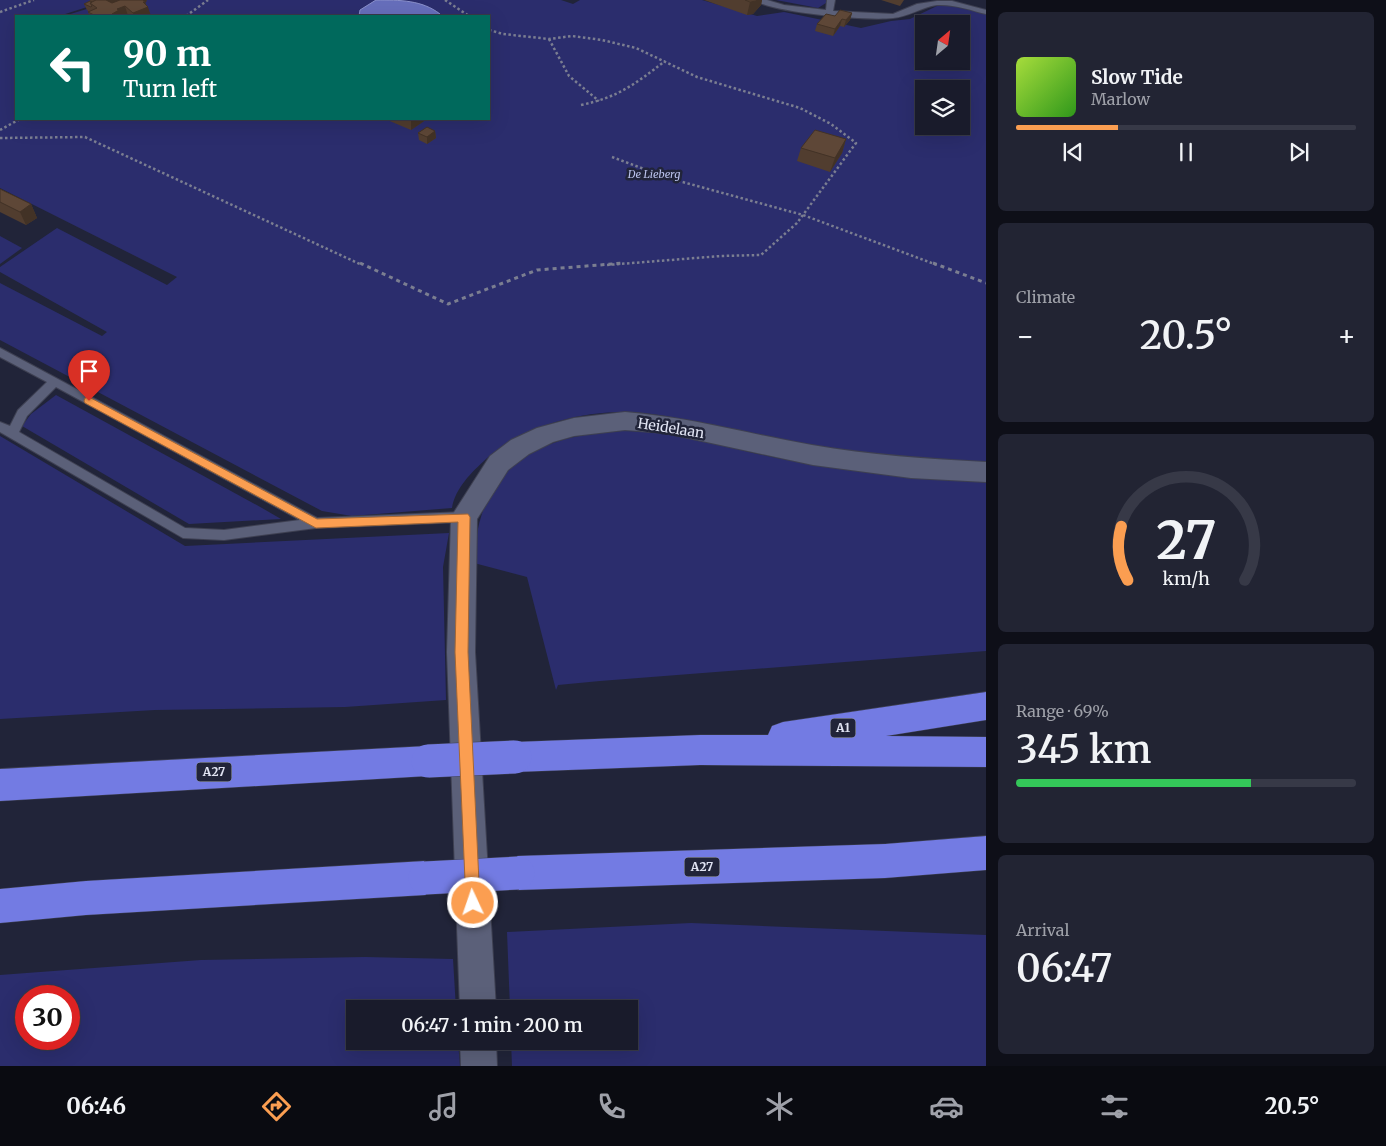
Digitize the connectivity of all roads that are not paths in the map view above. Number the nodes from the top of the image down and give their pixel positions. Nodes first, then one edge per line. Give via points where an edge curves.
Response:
1 (758, 0) edge
2 (831, 0) edge
3 (986, 12) edge
4 (828, 13) junction
5 (0, 352) edge
6 (54, 382) junction
7 (0, 426) edge
8 (13, 434) junction
9 (986, 472) edge
10 (464, 517) junction
11 (316, 523) junction
12 (986, 706) edge
13 (700, 750) junction
14 (986, 752) edge
15 (0, 785) edge
16 (986, 853) edge
17 (885, 861) junction
18 (986, 870) edge
19 (0, 906) edge
20 (478, 1000) edge
21 (478, 1050) edge
22 (479, 1066) edge

1 - 4 lane
2 - 4 lane
3 - 4 lane via 952,3 937,3 894,16
5 - 6 lane
6 - 8 lane via 22,413
6 - 11 lane
7 - 8 lane
8 - 11 lane via 183,533 224,535
9 - 10 street, Heidelaan via 902,467 798,452 664,424 625,421 574,427 520,447 499,463
10 - 11 lane
10 - 20 street via 461,652
12 - 13 highway, A1
13 - 14 highway, A27
13 - 15 highway, A27, bridge via 428,761
16 - 17 highway, A27
17 - 18 highway, A27
17 - 19 highway, A27, bridge via 518,873 86,898
21 - 22 street

